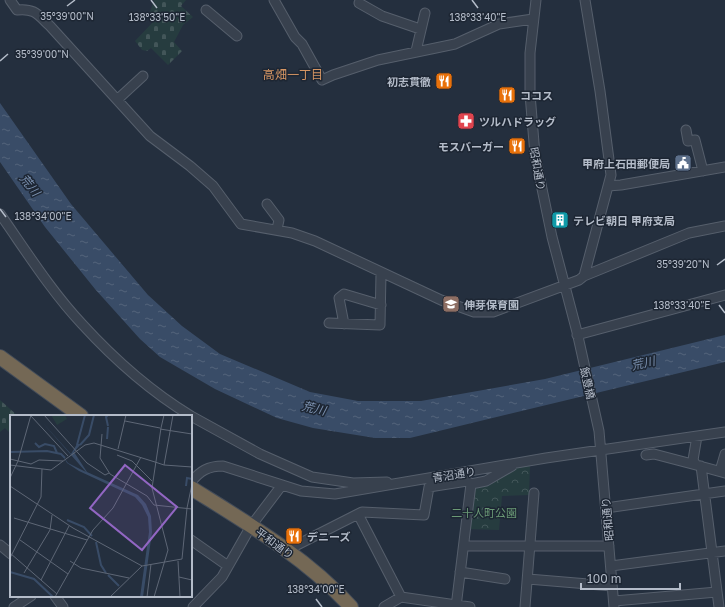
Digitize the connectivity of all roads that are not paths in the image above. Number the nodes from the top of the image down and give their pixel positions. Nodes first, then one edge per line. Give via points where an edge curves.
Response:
1 (10, 0) edge
2 (274, 0) edge
3 (536, 0) edge
4 (586, 0) edge
5 (359, 3) dead end
6 (206, 10) dead end
7 (425, 13) dead end
8 (533, 19) junction
9 (420, 30) junction
10 (237, 36) dead end
11 (416, 51) junction
12 (142, 76) dead end
13 (118, 99) junction
14 (686, 130) dead end
15 (725, 167) edge
16 (703, 171) junction
17 (608, 186) junction
18 (267, 204) dead end
19 (0, 214) edge
20 (725, 226) edge
21 (277, 229) junction
22 (382, 273) junction
23 (584, 276) junction
24 (564, 284) junction
25 (725, 295) edge
26 (381, 305) junction
27 (329, 323) dead end
28 (344, 324) junction
29 (577, 335) junction
30 (0, 357) edge
31 (80, 415) edge
32 (189, 415) edge
33 (192, 417) edge
34 (599, 431) joint
35 (725, 432) edge
36 (697, 436) junction
37 (600, 450) junction
38 (725, 454) edge
39 (646, 455) dead end
40 (515, 464) junction
41 (698, 465) junction
42 (723, 472) edge
43 (192, 481) edge
44 (405, 482) junction
45 (472, 484) junction
46 (282, 485) junction
47 (192, 489) edge
48 (725, 491) edge
49 (534, 494) dead end
50 (705, 494) junction
51 (606, 508) junction
52 (358, 514) junction
53 (251, 526) junction
54 (192, 541) edge
55 (0, 545) edge
56 (464, 546) junction
57 (530, 546) junction
58 (609, 546) junction
59 (725, 551) edge
60 (712, 552) junction
61 (10, 553) edge
62 (289, 554) junction
63 (228, 566) junction
64 (611, 566) junction
65 (460, 572) junction
66 (505, 578) dead end
67 (528, 580) junction
68 (612, 586) junction
69 (717, 592) junction
70 (401, 596) junction
71 (29, 597) edge
72 (56, 597) edge
73 (614, 604) edge
74 (456, 606) edge
75 (14, 607) edge
76 (63, 607) edge
77 (193, 607) edge
78 (351, 607) edge
79 (384, 607) edge
80 (470, 607) edge
81 (525, 607) edge
82 (719, 607) edge

1 - 13 street via 17,10 34,11
2 - 11 street via 322,80 378,60
3 - 8 street, 昭和通り
4 - 17 street via 609,158
5 - 9 street via 382,16
6 - 10 street
7 - 9 street
8 - 11 street via 499,24 456,44
8 - 24 street, 昭和通り via 530,53 533,140
9 - 11 street
12 - 13 street
13 - 21 street via 150,136 213,186 241,224
14 - 16 street via 688,141 695,140
15 - 16 street
16 - 17 street
17 - 23 street
18 - 21 street via 279,220
19 - 32 street via 46,280 81,324 121,364
20 - 23 street via 689,233
21 - 22 street via 315,241
22 - 24 street via 474,312 493,312
22 - 26 street
23 - 24 street
24 - 29 street, 昭和通り
25 - 29 street
26 - 28 street via 380,325
26 - 28 street via 344,294 339,298
27 - 28 street
29 - 34 street, 飯豊橋
30 - 31 highway
33 - 44 street via 260,454 312,477 353,482
34 - 37 street, 昭和通り
35 - 36 street, 青沼通り
36 - 37 street, 青沼通り
36 - 41 street via 693,460
37 - 40 street, 青沼通り
37 - 51 street, 昭和通り
38 - 42 street
39 - 41 street via 654,454
40 - 44 street, 青沼通り
40 - 45 street via 486,481
41 - 42 street
41 - 50 street
43 - 46 street, 青沼通り via 199,472 213,466 223,466
44 - 46 street, 青沼通り via 335,494 301,491
45 - 52 street via 467,481 429,487 424,515
45 - 56 street
46 - 53 street
47 - 53 highway, 平和通り
48 - 50 street
49 - 57 street
50 - 51 street
50 - 60 street
51 - 58 street, 昭和通り
52 - 62 street via 293,547
52 - 70 street
53 - 62 highway, 平和通り
53 - 63 street
54 - 63 street
55 - 61 street
56 - 57 street
56 - 65 street
57 - 58 street
57 - 67 street
58 - 64 street, 昭和通り
59 - 60 street
60 - 64 street
60 - 69 street
62 - 78 highway, 平和通り via 317,574
63 - 77 street via 222,577
64 - 68 street, 昭和通り
65 - 66 street
65 - 74 street
67 - 68 street
67 - 81 street
68 - 73 street, 昭和通り
69 - 73 street
69 - 82 street
70 - 74 street
70 - 79 street
71 - 75 street
72 - 76 street
74 - 80 street

